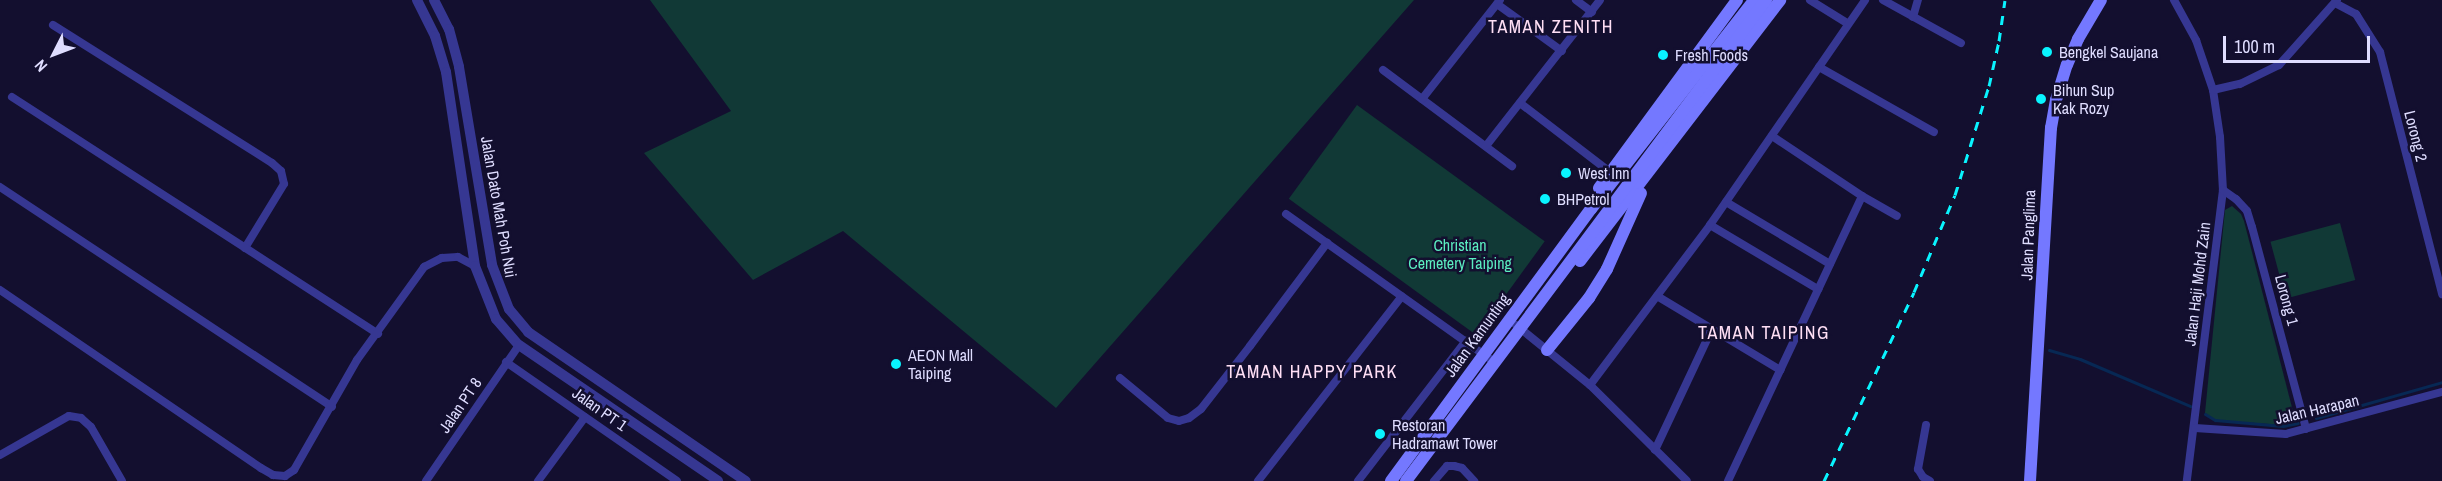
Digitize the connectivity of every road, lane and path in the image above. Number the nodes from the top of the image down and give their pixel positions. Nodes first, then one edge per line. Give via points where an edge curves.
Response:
1 (417, 0) edge
2 (434, 0) edge
3 (1576, 0) edge
4 (1600, 0) edge
5 (1754, 0) edge
6 (1766, 0) edge
7 (1780, 0) edge
8 (1810, 0) edge
9 (1865, 0) edge
10 (1883, 0) edge
11 (1918, 0) edge
12 (2101, 0) edge
13 (2174, 0) edge
14 (1498, 2) edge
15 (2336, 2) edge
16 (1734, 3) edge
17 (1592, 12) junction
18 (1914, 17) junction
19 (1847, 23) junction
20 (53, 25) dead end
21 (1961, 43) dead end
22 (1562, 51) junction
23 (1819, 67) junction
24 (1383, 70) dead end
25 (2213, 90) junction
26 (12, 97) dead end
27 (1422, 99) junction
28 (1520, 103) junction
29 (1662, 128) junction
30 (1934, 132) dead end
31 (1772, 136) junction
32 (1486, 146) junction
33 (1655, 165) junction
34 (1512, 166) dead end
35 (1610, 172) junction
36 (0, 187) edge
37 (2223, 190) junction
38 (1862, 196) junction
39 (1726, 202) junction
40 (1591, 209) junction
41 (1286, 214) dead end
42 (1897, 216) dead end
43 (1710, 225) junction
44 (1327, 243) junction
45 (245, 248) junction
46 (472, 248) junction
47 (458, 257) junction
48 (1830, 264) junction
49 (475, 266) junction
50 (1818, 289) junction
51 (0, 290) edge
52 (1548, 290) junction
53 (2442, 294) edge
54 (1402, 296) junction
55 (1657, 296) junction
56 (1509, 319) junction
57 (520, 323) junction
58 (1520, 328) junction
59 (1712, 329) junction
60 (378, 333) junction
61 (509, 334) junction
62 (1466, 341) junction
63 (519, 345) junction
64 (1547, 350) junction
65 (1483, 354) junction
66 (506, 362) junction
67 (1494, 362) junction
68 (1780, 370) junction
69 (1120, 378) dead end
70 (1590, 385) junction
71 (2442, 392) edge
72 (332, 407) junction
73 (585, 417) junction
74 (1926, 424) dead end
75 (2196, 428) junction
76 (2306, 429) junction
77 (1655, 450) junction
78 (0, 455) edge
79 (673, 480) edge
80 (122, 481) edge
81 (426, 481) edge
82 (538, 481) edge
83 (718, 481) edge
84 (746, 481) edge
85 (1258, 481) edge
86 (1358, 481) edge
87 (1391, 481) edge
88 (1406, 481) edge
89 (1434, 481) edge
90 (1474, 481) edge
91 (1687, 481) edge
92 (1728, 481) edge
93 (1930, 481) edge
94 (2030, 481) edge
95 (2187, 481) edge

1 - 46 street, Jalan Dato Mah Poh Nui via 435,36 446,72
2 - 57 street, Jalan Dato Mah Poh Nui via 449,29 459,67 492,265 500,292
3 - 17 street
4 - 17 street
5 - 29 main road, Jalan Kamunting
6 - 29 main road, Jalan Kamunting
7 - 33 main road, Jalan Kamunting
8 - 19 street
9 - 19 street
10 - 18 street
11 - 18 street
12 - 94 main road, Jalan Panglima via 2067,65 2051,128
13 - 25 street, Jalan Haji Mohd Zain via 2196,40
14 - 22 street
14 - 27 street
15 - 25 street via 2279,65 2240,84
15 - 53 street, Lorong 2 via 2356,14 2380,52
16 - 35 main road, Jalan Kamunting
17 - 22 street
18 - 21 street
19 - 23 street
20 - 45 street via 281,171 284,184
22 - 28 street
23 - 30 street
23 - 31 street
24 - 27 street
25 - 37 street, Jalan Haji Mohd Zain
26 - 45 street
27 - 32 street
28 - 32 street
28 - 35 street
29 - 40 main road, Jalan Kamunting
29 - 52 main road, Jalan Kamunting
31 - 38 street
31 - 39 street
32 - 34 street
33 - 52 main road, Jalan Kamunting via 1578,264
33 - 64 main road via 1607,269
35 - 40 main road, Jalan Kamunting
36 - 72 street
37 - 75 street, Jalan Haji Mohd Zain
37 - 76 street, Lorong 1 via 2247,211
38 - 42 street
38 - 48 street
39 - 43 street
39 - 48 street
40 - 56 main road, Jalan Kamunting
41 - 44 street
43 - 50 street
43 - 55 street
44 - 54 street
44 - 69 street via 1206,402 1189,418 1168,418
45 - 60 street
46 - 47 street
46 - 49 street, Jalan Dato Mah Poh Nui
47 - 49 street
47 - 60 street via 442,258 423,267
48 - 50 street
49 - 61 street, Jalan Dato Mah Poh Nui via 496,319
50 - 68 street
51 - 72 street via 273,475 285,476 294,470
52 - 58 main road, Jalan Kamunting
54 - 62 street
54 - 85 street
55 - 59 street
55 - 70 street
56 - 58 street
56 - 65 main road, Jalan Kamunting
57 - 61 street
57 - 84 street, Jalan Dato Mah Poh Nui
58 - 64 street
58 - 67 main road, Jalan Kamunting
59 - 68 street
59 - 77 street
60 - 72 street via 357,360
61 - 63 street, Jalan Dato Mah Poh Nui
62 - 65 street
62 - 86 street
63 - 66 street, Jalan PT 8
63 - 83 street, Jalan Dato Mah Poh Nui
64 - 70 street
65 - 67 street
65 - 87 main road, Jalan Kamunting
66 - 73 street, Jalan PT 1
66 - 81 street, Jalan PT 8
67 - 88 main road, Jalan Kamunting
68 - 92 street
70 - 77 street
71 - 76 street, Jalan Harapan
73 - 79 street, Jalan PT 1
73 - 82 street
74 - 93 street via 1918,468
75 - 76 street, Jalan Harapan via 2279,435
75 - 95 street, Jalan Haji Mohd Zain
77 - 91 street
78 - 80 street via 69,416 81,418 91,427
89 - 90 street via 1448,466 1461,468

